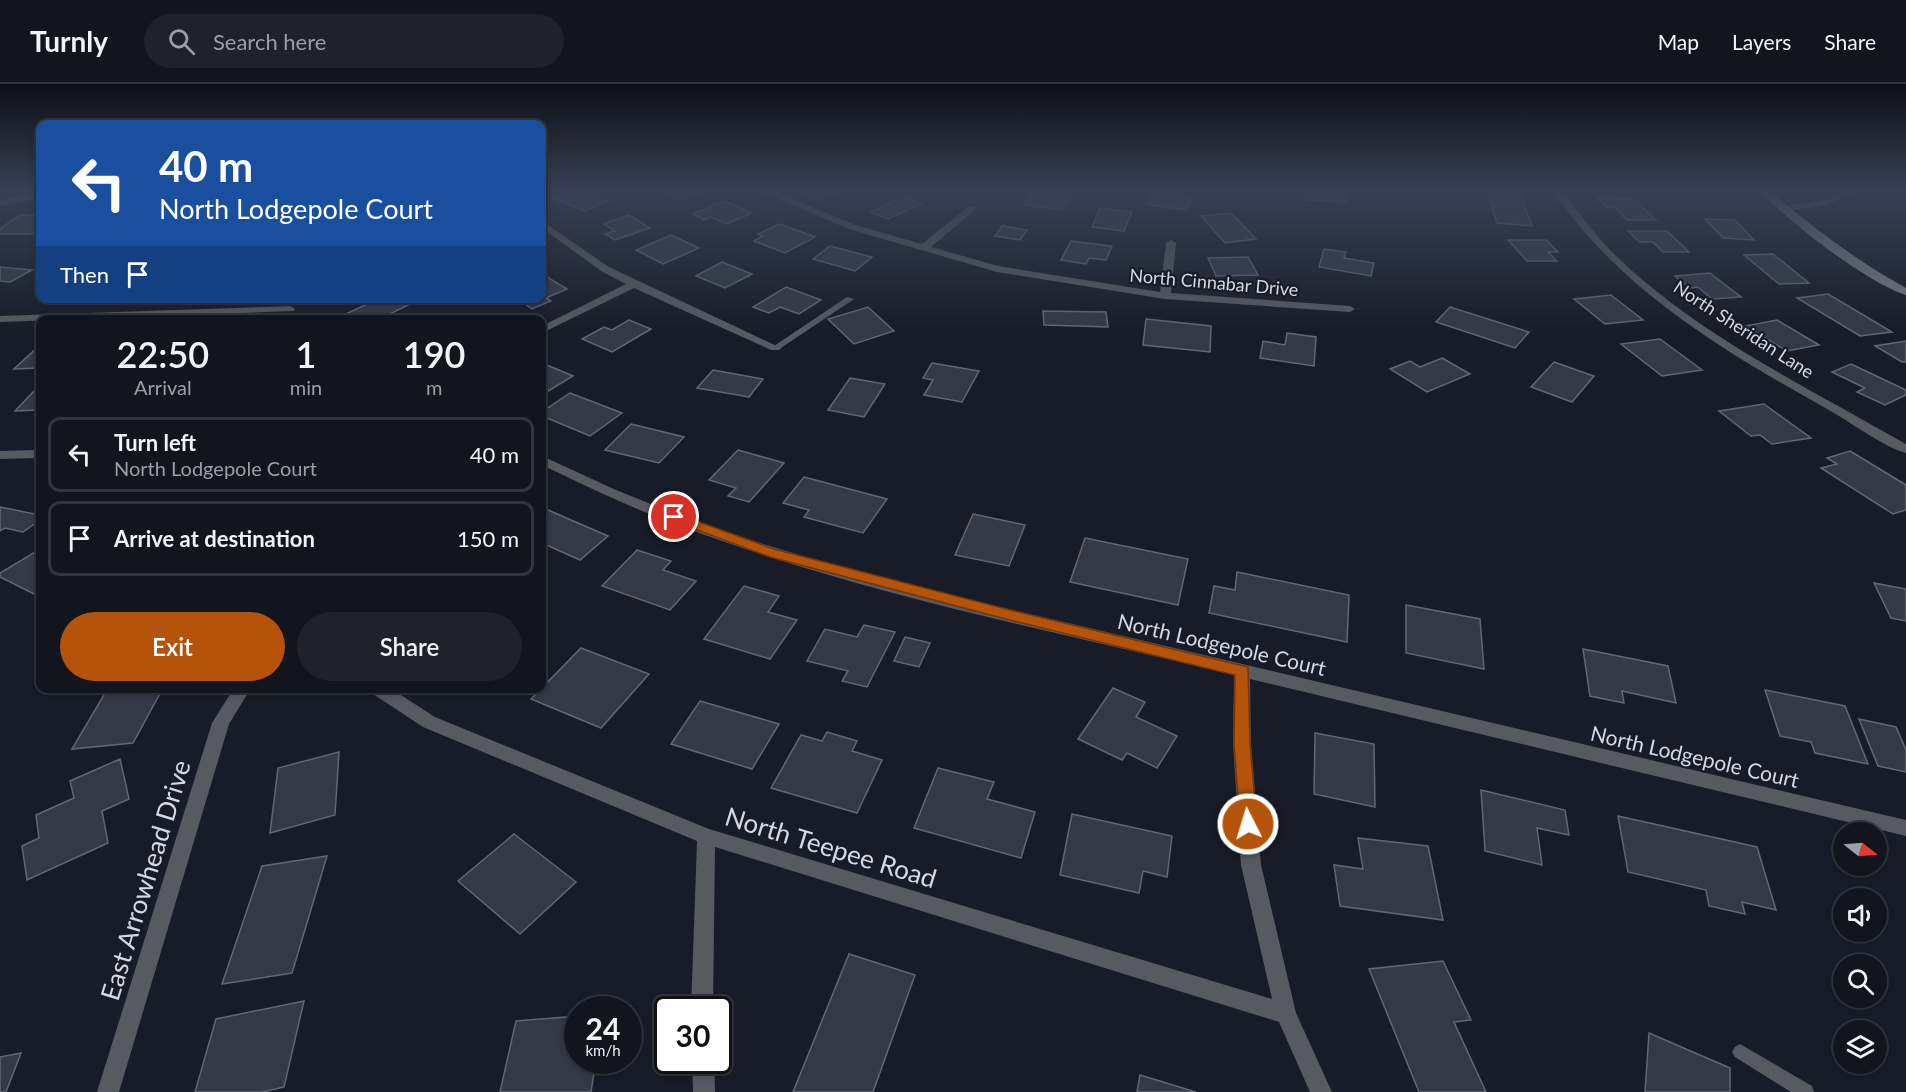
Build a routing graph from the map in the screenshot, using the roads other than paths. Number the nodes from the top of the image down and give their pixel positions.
1 (562, 238) edge
2 (890, 238) edge
3 (936, 238) edge
4 (1596, 238) edge
5 (1820, 238) edge
6 (1171, 243) dead end
7 (924, 248) junction
8 (634, 284) junction
9 (1906, 292) edge
10 (1165, 296) junction
11 (850, 299) dead end
12 (290, 309) dead end
13 (1350, 309) dead end
14 (116, 315) edge
15 (36, 318) edge
16 (0, 319) edge
17 (546, 328) edge
18 (775, 348) joint
19 (1906, 448) edge
20 (36, 454) edge
21 (0, 455) edge
22 (546, 462) edge
23 (1242, 671) junction
24 (240, 693) edge
25 (384, 693) edge
26 (1906, 828) edge
27 (706, 836) junction
28 (702, 996) edge
29 (1286, 1014) junction
30 (1740, 1052) dead end
31 (703, 1074) edge
32 (108, 1092) edge
33 (704, 1092) edge
34 (1321, 1092) edge
35 (1806, 1092) edge

1 - 8 street
2 - 7 street, North Cinnabar Drive
3 - 7 street
4 - 19 street, North Sheridan Lane
5 - 9 main road
6 - 10 street
7 - 10 street, North Cinnabar Drive
8 - 17 street
8 - 18 street
10 - 13 street, North Cinnabar Drive
11 - 18 lane
12 - 14 street
15 - 16 street
20 - 21 street
22 - 23 street, North Lodgepole Court
23 - 26 street, North Lodgepole Court
23 - 29 street
24 - 32 street, East Arrowhead Drive
25 - 27 street, North Teepee Road
27 - 28 street
27 - 29 street, North Teepee Road
29 - 34 street
30 - 35 lane
31 - 33 street

